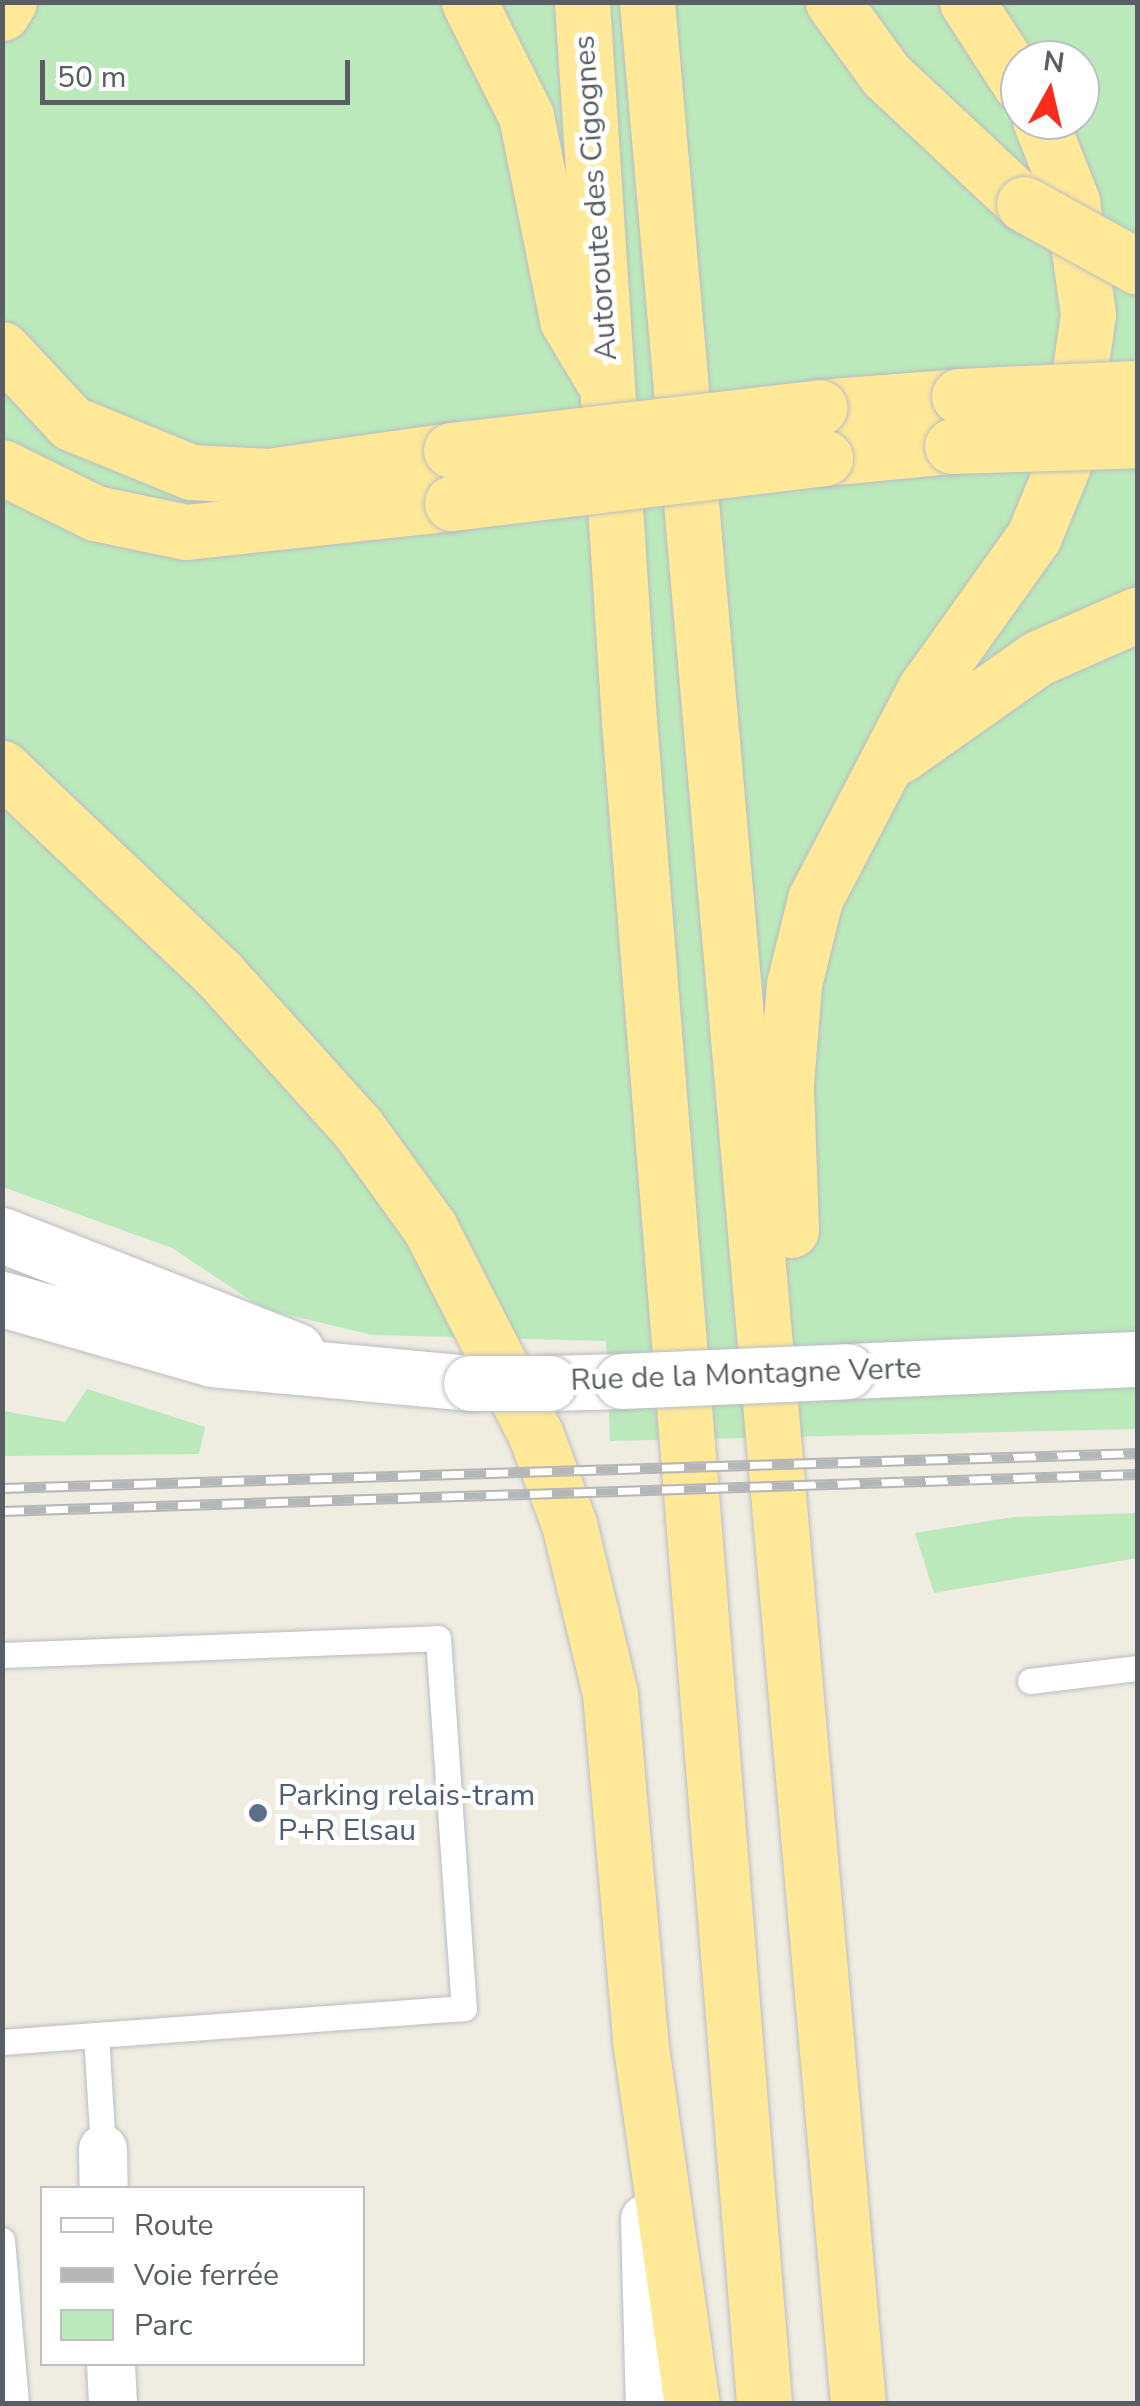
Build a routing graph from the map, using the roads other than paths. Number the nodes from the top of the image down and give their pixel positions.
1 (9, 2) edge
2 (469, 2) edge
3 (582, 2) edge
4 (647, 2) edge
5 (833, 2) edge
6 (967, 2) edge
7 (2, 12) edge
8 (1000, 53) edge
9 (1048, 140) edge
10 (1138, 268) edge
11 (2, 350) edge
12 (1138, 388) edge
13 (610, 394) junction
14 (955, 421) junction
15 (822, 433) junction
16 (1138, 440) edge
17 (2, 467) edge
18 (1138, 614) edge
19 (893, 761) junction
20 (2, 768) edge
21 (2, 785) edge
22 (95, 860) junction
23 (2, 1235) edge
24 (2, 1299) edge
25 (1138, 1359) edge
26 (354, 1373) junction
27 (2, 1656) edge
28 (1138, 1668) edge
29 (1030, 1680) dead end
30 (96, 2035) junction
31 (640, 2040) junction
32 (2, 2042) edge
33 (832, 2062) junction
34 (104, 2169) edge
35 (2, 2240) edge
36 (112, 2366) edge
37 (16, 2404) edge
38 (113, 2404) edge
39 (650, 2404) edge
40 (692, 2404) edge
41 (764, 2404) edge
42 (858, 2404) edge

1 - 7 highway
2 - 13 highway
3 - 13 highway, Autoroute des Cigognes
4 - 33 highway
5 - 10 highway, bridge
6 - 8 highway
9 - 19 highway
11 - 15 highway, bridge
12 - 14 highway, bridge
13 - 41 highway, Autoroute des Cigognes
14 - 15 highway
14 - 16 highway, bridge
15 - 17 highway, bridge
18 - 19 highway
19 - 33 highway
20 - 22 highway
21 - 22 highway
22 - 31 highway
23 - 26 main road, Rue de la Montagne Verte
24 - 26 main road, Rue de la Montagne Verte
25 - 26 main road, Rue de la Montagne Verte, bridge
27 - 30 lane
28 - 29 lane
30 - 32 lane
30 - 34 lane
31 - 39 street
31 - 40 highway
33 - 42 highway
35 - 37 lane
36 - 38 street

